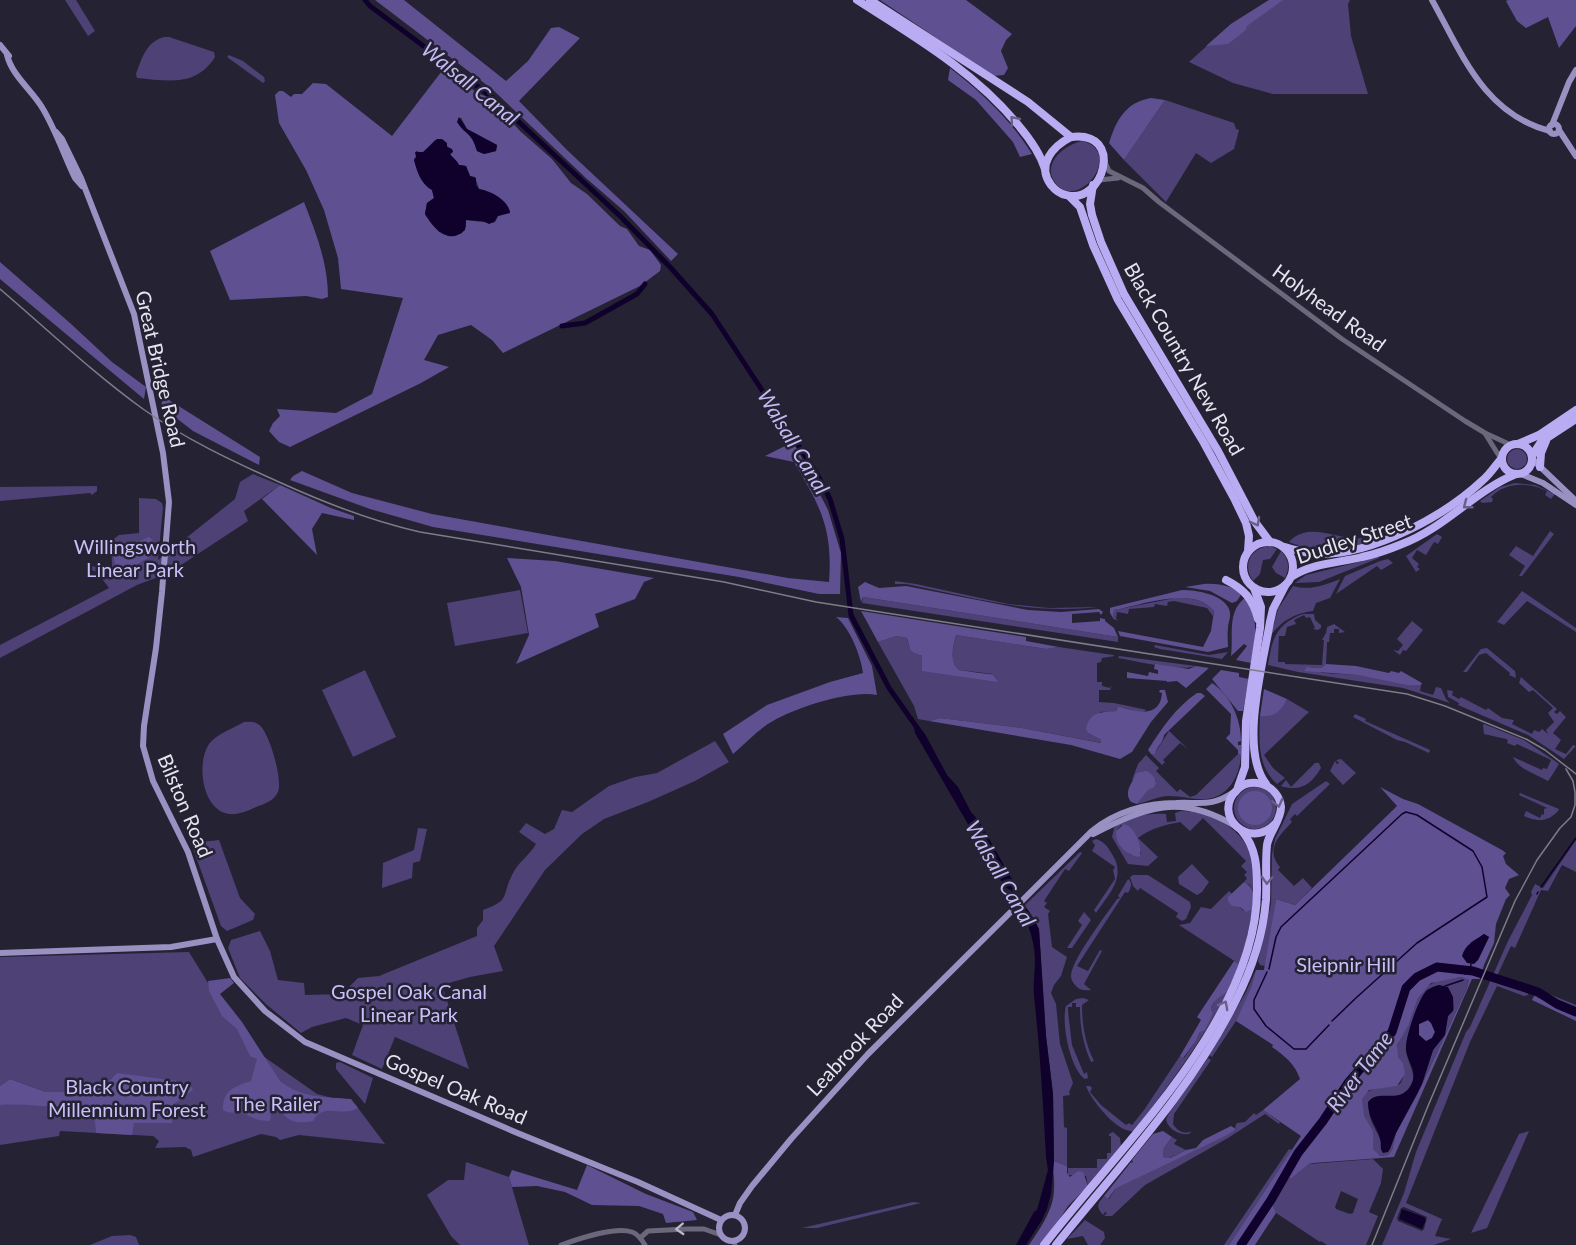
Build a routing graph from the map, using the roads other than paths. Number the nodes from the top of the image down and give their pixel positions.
1 (857, 0) edge
2 (870, 0) edge
3 (1432, 0) edge
4 (0, 45) edge
5 (4, 57) edge
6 (1576, 70) edge
7 (1554, 129) junction
8 (1071, 137) junction
9 (1576, 156) edge
10 (1105, 162) junction
11 (1045, 169) junction
12 (1128, 180) junction
13 (1096, 182) junction
14 (1069, 196) junction
15 (1576, 410) edge
16 (1576, 419) edge
17 (1485, 434) junction
18 (1549, 438) junction
19 (1515, 444) junction
20 (1532, 458) junction
21 (1501, 459) junction
22 (1540, 467) junction
23 (1519, 474) junction
24 (1576, 500) edge
25 (1576, 505) edge
26 (1270, 542) junction
27 (1282, 546) junction
28 (1248, 551) junction
29 (163, 556) joint
30 (1226, 580) dead end
31 (1288, 582) junction
32 (1249, 590) junction
33 (1267, 785) junction
34 (1236, 790) junction
35 (1276, 824) junction
36 (1239, 829) junction
37 (1087, 837) junction
38 (217, 939) junction
39 (0, 953) edge
40 (735, 1215) junction
41 (721, 1220) junction
42 (721, 1235) junction
43 (640, 1238) junction
44 (735, 1243) edge
45 (561, 1245) edge
46 (645, 1245) edge
47 (1044, 1245) edge
48 (1056, 1245) edge

11 -> 1 highway
2 - 8 highway
3 - 7 main road
4 - 5 main road, Great Bridge Road
5 - 29 main road, Great Bridge Road
6 - 7 main road
7 - 9 main road
8 - 10 highway
8 - 11 highway
10 - 12 street, Holyhead Road
10 - 13 highway
11 - 14 highway
12 - 13 street
12 - 17 street, Holyhead Road
13 - 14 highway
13 -> 26 highway, Black Country New Road
14 - 28 highway, Black Country New Road
15 - 19 highway
16 - 18 highway
17 - 19 street, Holyhead Road
17 - 21 street, Holyhead Road
18 - 20 highway
18 - 22 highway
19 - 20 highway
19 - 21 highway
20 - 22 main road
20 - 23 highway
21 - 23 highway
21 - 27 highway, Dudley Street
22 - 24 main road
23 - 25 main road
23 -> 31 highway, Dudley Street
26 - 27 highway
26 - 28 highway
27 - 31 highway
28 - 32 highway
29 - 38 main road, Bilston Road
30 - 32 highway
31 - 32 highway
31 - 33 highway
32 - 34 highway
33 - 34 highway
33 -> 35 highway
34 - 36 highway
34 - 37 main road
35 - 36 highway
35 -> 48 highway
36 - 37 main road
47 -> 36 highway
37 - 40 main road, Leabrook Road
38 - 39 main road
38 - 41 main road, Gospel Oak Road
40 - 41 main road
40 - 44 main road
41 - 42 main road
42 -> 43 street
42 - 44 main road
43 - 45 street
43 - 46 street

